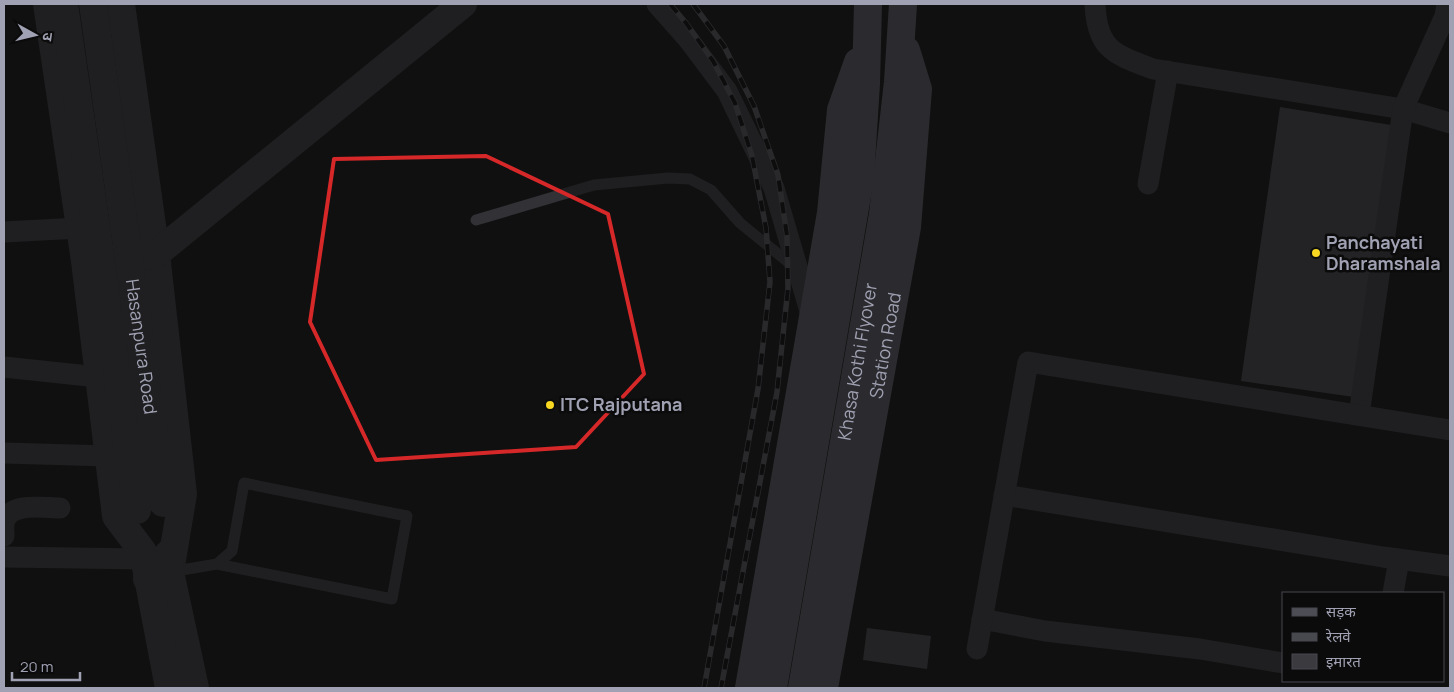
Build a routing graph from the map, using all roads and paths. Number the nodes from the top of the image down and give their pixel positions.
1 (47, 4) edge
2 (64, 4) edge
3 (93, 4) edge
4 (122, 4) edge
5 (463, 4) edge
6 (658, 4) edge
7 (868, 4) edge
8 (903, 4) edge
9 (1095, 4) edge
10 (1447, 4) edge
11 (868, 32) junction
12 (901, 32) junction
13 (1168, 71) junction
14 (1403, 109) junction
15 (1450, 122) edge
16 (1148, 184) dead end
17 (476, 220) dead end
18 (4, 232) edge
19 (154, 241) junction
20 (82, 242) junction
21 (798, 269) junction
22 (813, 320) junction
23 (4, 367) edge
24 (98, 377) junction
25 (1359, 415) junction
26 (1450, 430) edge
27 (4, 453) edge
28 (108, 456) junction
29 (1004, 495) junction
30 (60, 508) dead end
31 (4, 536) edge
32 (4, 557) edge
33 (1400, 560) junction
34 (217, 564) junction
35 (151, 565) junction
36 (1450, 566) edge
37 (1393, 592) edge
38 (982, 619) junction
39 (977, 649) dead end
40 (1282, 663) edge
41 (168, 684) edge
42 (195, 688) edge
43 (748, 688) edge
44 (773, 688) edge
45 (802, 688) edge
46 (824, 688) edge

1 - 20 street
2 - 35 street, bridge
3 - 35 street, Hasanpura Road, bridge
4 - 19 street
5 - 19 street
6 - 21 street
7 - 11 main road
8 - 12 main road, Station Road
9 - 13 street
10 - 14 street
11 - 22 main road
11 - 44 main road, Khasa Kothi Flyover
12 - 45 main road, Khasa Kothi Flyover
12 - 46 main road, Station Road
13 - 14 street
13 - 16 street
14 - 15 street
14 - 25 street
17 - 21 lane
18 - 20 street
19 - 20 street
19 - 35 street
20 - 24 street
21 - 22 street
22 - 43 main road
23 - 24 street
24 - 28 street
25 - 26 street
25 - 29 street
27 - 28 street
28 - 35 street
29 - 33 street
29 - 38 street
30 - 31 street
32 - 35 street
33 - 36 street
33 - 37 street
34 - 34 lane
34 - 35 lane
35 - 41 street
35 - 42 street, Hasanpura Road
38 - 39 street
38 - 40 street

